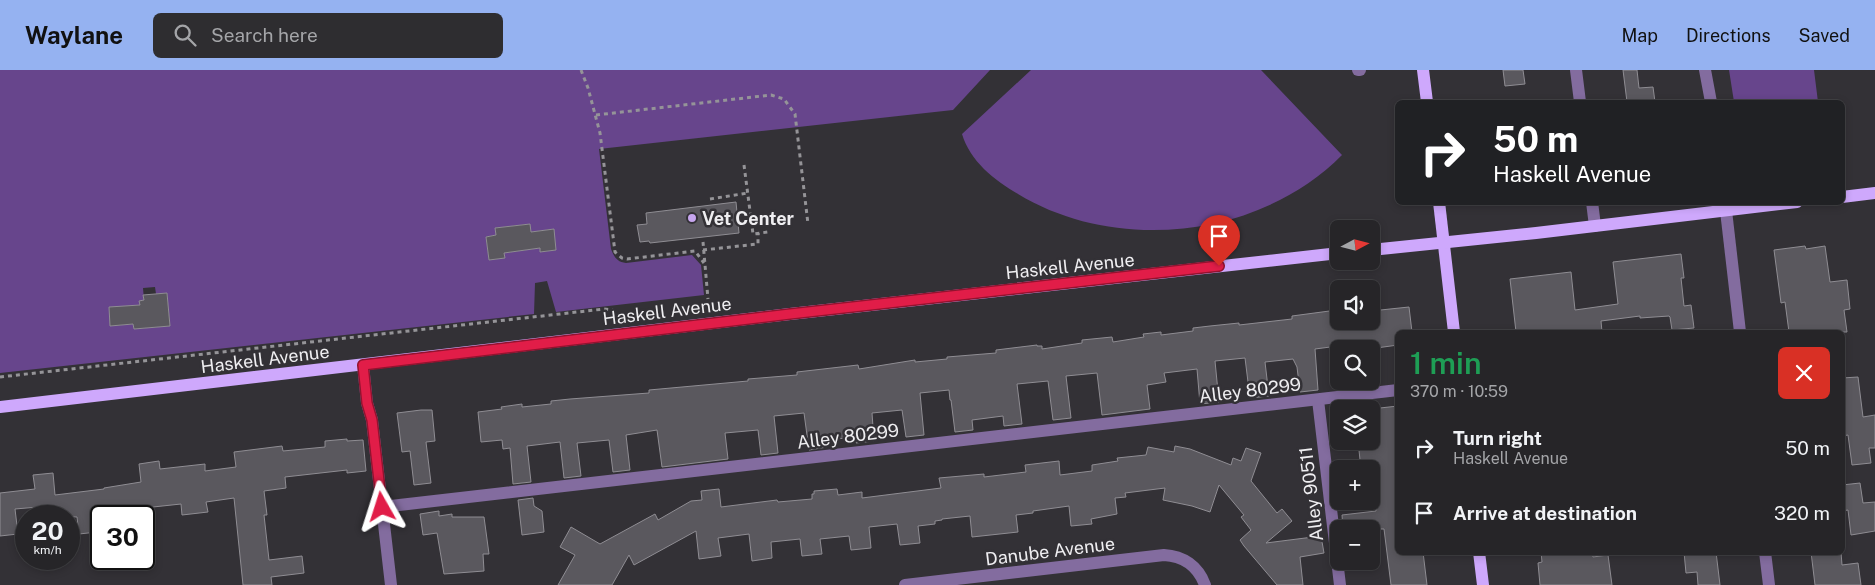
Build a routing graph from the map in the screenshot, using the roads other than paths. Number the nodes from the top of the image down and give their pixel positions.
1 (1423, 70) edge
2 (1576, 70) edge
3 (1705, 70) edge
4 (1427, 100) edge
5 (1580, 100) edge
6 (1711, 100) edge
7 (1875, 193) edge
8 (1845, 197) edge
9 (1438, 205) edge
10 (1592, 205) edge
11 (1754, 205) edge
12 (1726, 207) edge
13 (1595, 226) junction
14 (1443, 242) junction
15 (1380, 249) edge
16 (1330, 254) edge
17 (1454, 330) edge
18 (1740, 330) edge
19 (363, 365) junction
20 (1395, 390) edge
21 (1318, 400) junction
22 (0, 407) edge
23 (382, 507) junction
24 (1479, 555) edge
25 (1766, 555) edge
26 (391, 585) edge
27 (905, 585) edge
28 (1205, 585) edge
29 (1340, 585) edge
30 (1483, 585) edge
31 (1769, 585) edge

1 - 4 main road
2 - 5 street
3 - 6 street
7 - 8 main road
9 - 14 main road
10 - 13 street
11 - 12 main road
12 - 13 main road
12 - 18 street
13 - 14 main road
14 - 15 main road
14 - 17 main road
16 - 19 main road, Haskell Avenue
19 - 22 main road, Haskell Avenue
19 - 23 street
20 - 21 street, Alley 80299
21 - 23 street, Alley 80299
21 - 29 street, Alley 90511
23 - 26 street
24 - 30 main road
25 - 31 street
27 - 28 street, Danube Avenue

